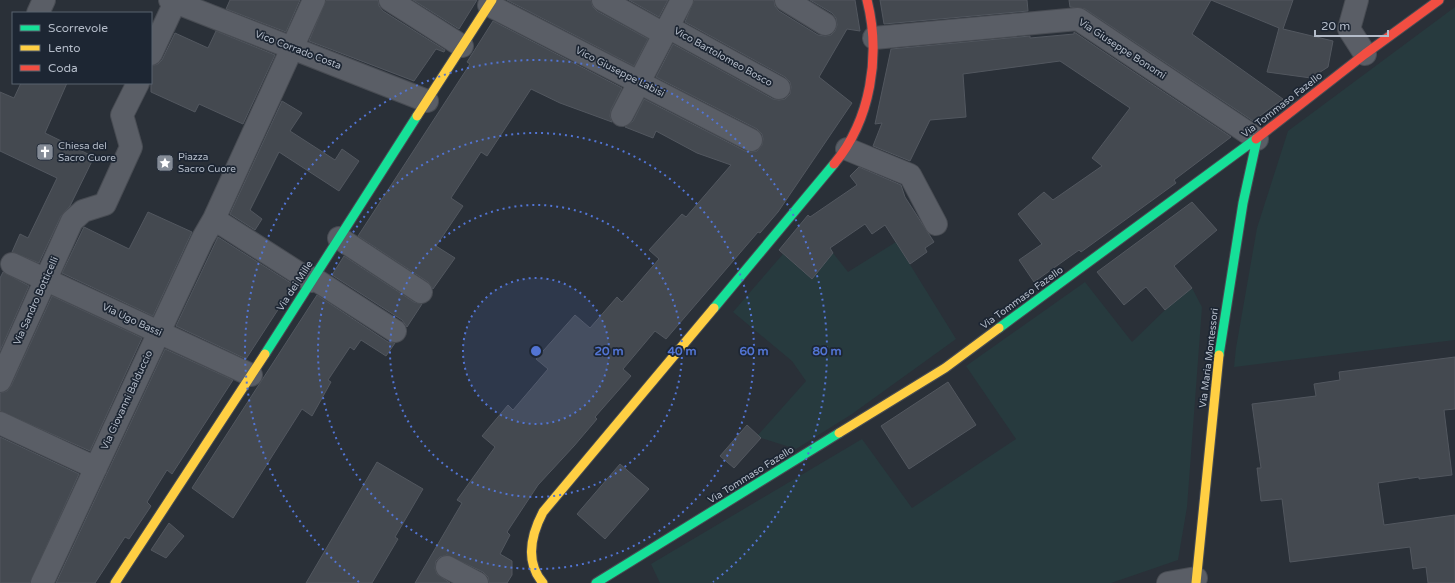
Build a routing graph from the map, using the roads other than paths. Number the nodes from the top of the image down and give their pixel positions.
1 (44, 0) edge
2 (314, 0) edge
3 (390, 0) edge
4 (603, 0) edge
5 (682, 0) edge
6 (786, 0) edge
7 (867, 0) edge
8 (1357, 0) edge
9 (174, 1) edge
10 (490, 2) edge
11 (1431, 2) edge
12 (38, 12) edge
13 (825, 24) dead end
14 (666, 30) junction
15 (874, 38) junction
16 (462, 46) junction
17 (292, 48) junction
18 (152, 52) edge
19 (1365, 54) junction
20 (639, 82) junction
21 (137, 84) edge
22 (779, 88) dead end
23 (427, 101) junction
24 (622, 115) dead end
25 (1258, 139) junction
26 (751, 140) dead end
27 (847, 149) junction
28 (214, 219) junction
29 (936, 224) dead end
30 (339, 238) junction
31 (12, 264) dead end
32 (47, 279) junction
33 (312, 279) junction
34 (421, 292) dead end
35 (395, 331) dead end
36 (159, 333) junction
37 (251, 375) junction
38 (0, 382) edge
39 (0, 423) edge
40 (96, 468) junction
41 (447, 567) dead end
42 (1196, 581) edge
43 (42, 583) edge
44 (115, 583) edge
45 (477, 583) edge
46 (543, 583) edge
47 (596, 583) edge
48 (1168, 583) edge

1 - 12 street
2 - 17 street, Via Giovanni Balduccio
3 - 16 street
4 - 14 street, Vico Bartolomeo Bosco
5 - 14 street
6 - 13 street
7 - 15 main road
8 - 19 street
9 - 17 street, Vico Corrado Costa
9 - 18 street
10 - 16 main road, Via dei Mille
10 - 20 street, Vico Giuseppe Labisi
11 - 19 main road, Via Tommaso Fazello
14 - 20 street
14 - 22 street, Vico Bartolomeo Bosco
15 - 25 street, Via Giuseppe Bonomi
15 - 27 main road
16 - 23 main road, Via dei Mille
17 - 23 street, Vico Corrado Costa
17 - 28 street, Via Giovanni Balduccio
19 - 25 main road, Via Tommaso Fazello
20 - 24 street
20 - 26 street, Vico Giuseppe Labisi
21 - 32 street, Via Sandro Botticelli
23 - 30 main road, Via dei Mille
25 - 42 main road, Via Maria Montessori
25 - 47 main road, Via Tommaso Fazello
27 - 29 street
27 - 46 main road
28 - 33 street
28 - 36 street, Via Giovanni Balduccio
30 - 33 main road, Via dei Mille
30 - 34 street
31 - 32 street, Via Ugo Bassi
32 - 36 street, Via Ugo Bassi
32 - 38 street, Via Sandro Botticelli
33 - 35 street
33 - 37 main road, Via dei Mille
36 - 37 street, Via Ugo Bassi
36 - 40 street, Via Giovanni Balduccio
37 - 44 main road, Via dei Mille
39 - 40 street
40 - 43 street, Via Giovanni Balduccio
41 - 45 street
42 - 48 street

